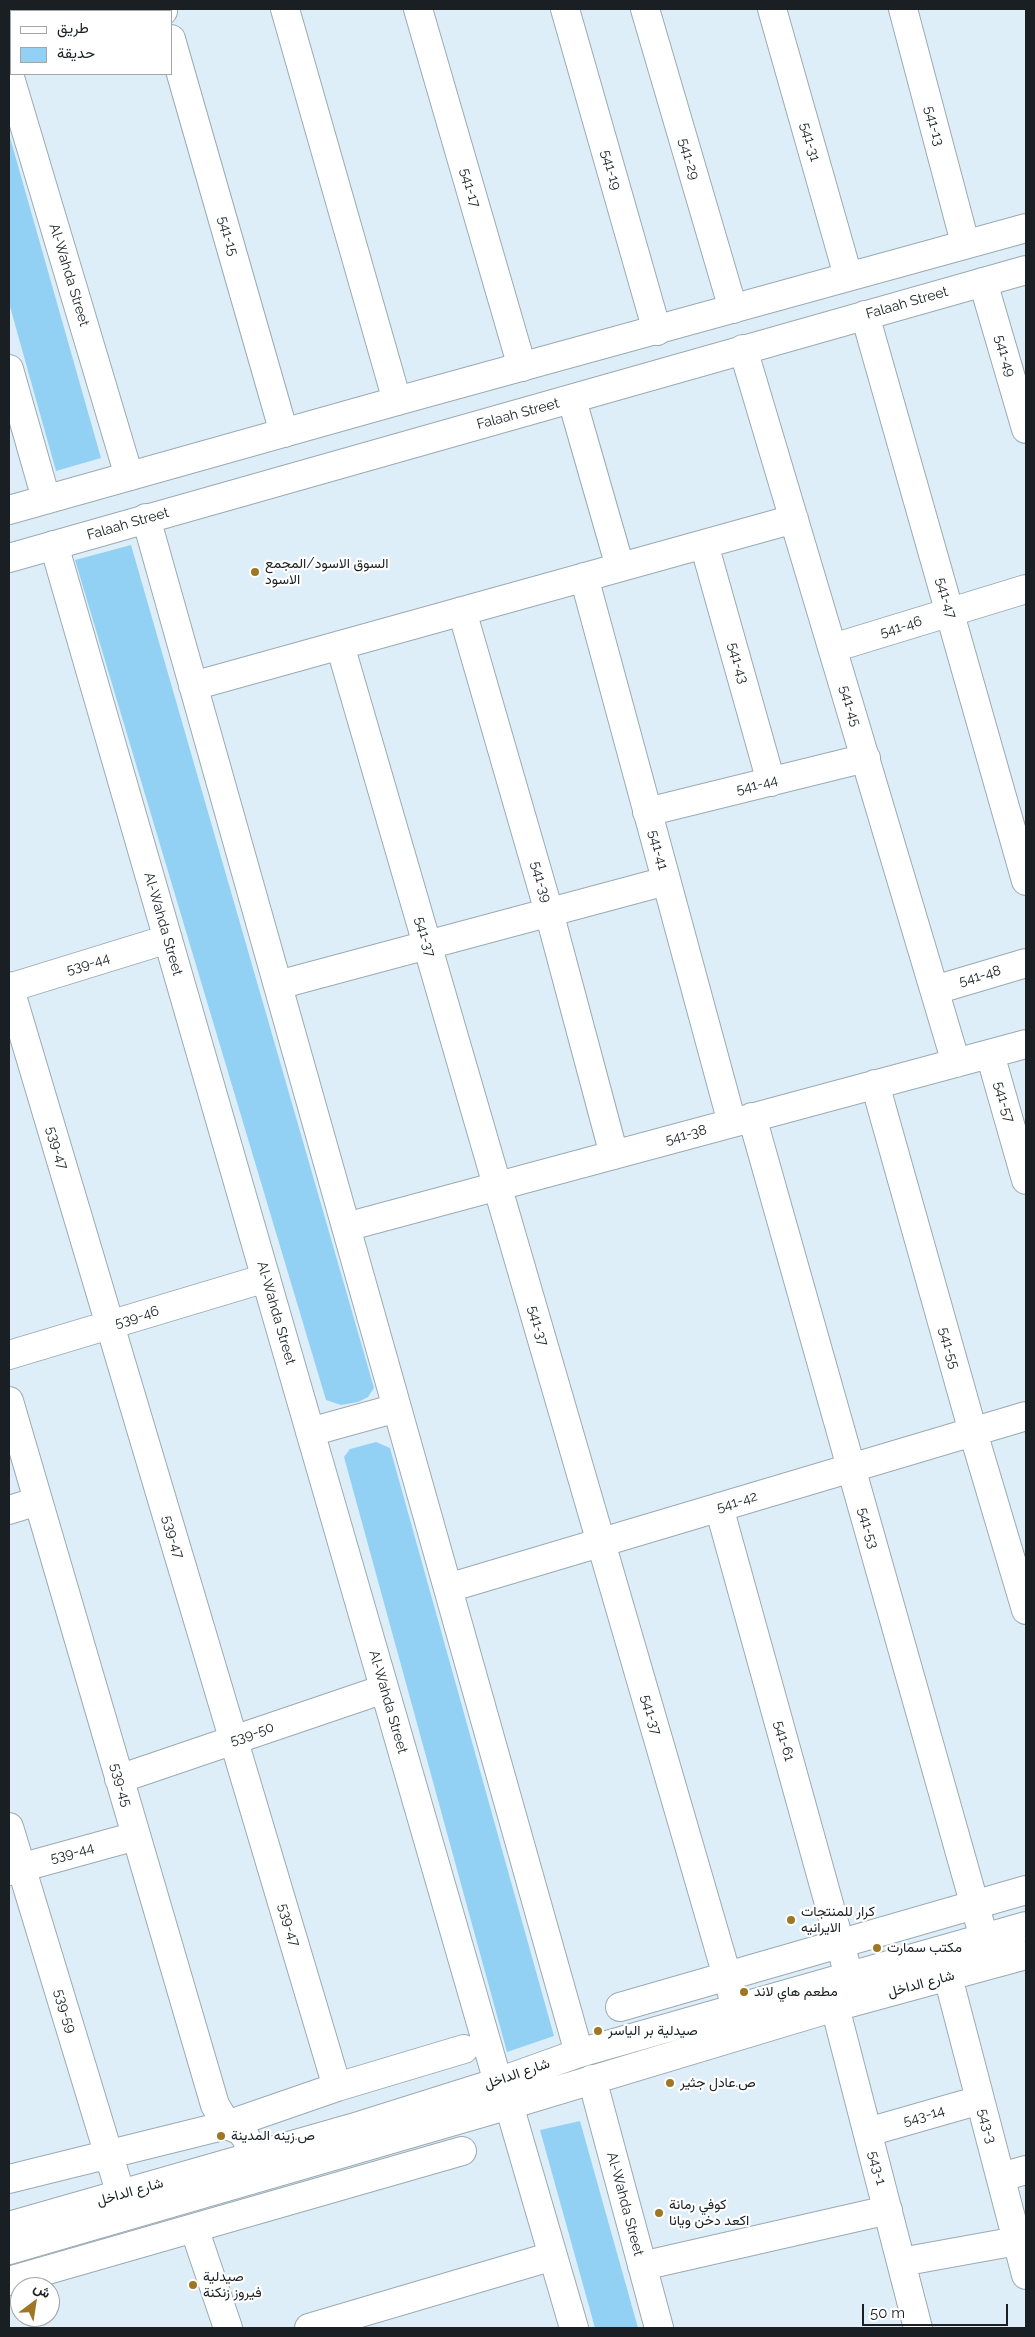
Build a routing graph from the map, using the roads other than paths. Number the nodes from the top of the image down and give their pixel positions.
1 (285, 9) edge
2 (418, 9) edge
3 (565, 9) edge
4 (645, 9) edge
5 (772, 9) edge
6 (903, 9) edge
7 (172, 42) edge
8 (9, 74) edge
9 (1026, 228) edge
10 (965, 243) junction
11 (1026, 270) edge
12 (848, 276) junction
13 (983, 282) junction
14 (733, 309) junction
15 (865, 315) junction
16 (657, 331) junction
17 (743, 349) junction
18 (522, 367) junction
19 (9, 368) edge
20 (572, 400) junction
21 (397, 401) junction
22 (1026, 429) edge
23 (284, 433) junction
24 (129, 476) junction
25 (46, 499) junction
26 (9, 510) edge
27 (146, 518) junction
28 (794, 520) junction
29 (704, 544) junction
30 (54, 545) junction
31 (9, 558) edge
32 (620, 567) junction
33 (584, 577) junction
34 (1026, 589) edge
35 (462, 611) junction
36 (950, 612) junction
37 (340, 645) junction
38 (833, 648) junction
39 (193, 686) junction
40 (866, 758) junction
41 (771, 782) junction
42 (647, 812) junction
43 (666, 881) junction
44 (1026, 881) edge
45 (549, 912) junction
46 (168, 939) junction
47 (427, 945) junction
48 (1026, 963) edge
49 (278, 986) junction
50 (9, 987) edge
51 (935, 990) junction
52 (1026, 1044) edge
53 (990, 1054) junction
54 (956, 1063) junction
55 (875, 1084) junction
56 (742, 1120) junction
57 (614, 1155) junction
58 (1026, 1180) edge
59 (497, 1186) junction
60 (346, 1227) junction
61 (266, 1278) junction
62 (110, 1325) junction
63 (9, 1355) edge
64 (9, 1401) edge
65 (397, 1408) junction
66 (1026, 1416) edge
67 (310, 1432) junction
68 (972, 1432) junction
69 (851, 1468) junction
70 (38, 1501) junction
71 (719, 1507) junction
72 (9, 1510) edge
73 (601, 1543) junction
74 (448, 1588) junction
75 (1026, 1610) edge
76 (384, 1689) junction
77 (234, 1740) junction
78 (119, 1778) junction
79 (9, 1827) edge
80 (136, 1836) junction
81 (15, 1869) edge
82 (1026, 1890) edge
83 (974, 1905) junction
84 (1026, 1926) edge
85 (984, 1938) junction
86 (840, 1943) junction
87 (1026, 1955) edge
88 (726, 1975) junction
89 (849, 1976) junction
90 (948, 1977) junction
91 (620, 2007) dead end
92 (736, 2007) junction
93 (835, 2007) junction
94 (464, 2049) dead end
95 (579, 2053) junction
96 (592, 2079) junction
97 (337, 2088) junction
98 (504, 2093) junction
99 (980, 2100) junction
100 (226, 2124) junction
101 (868, 2132) junction
102 (462, 2150) dead end
103 (109, 2155) junction
104 (254, 2168) junction
105 (1014, 2174) edge
106 (9, 2179) edge
107 (121, 2194) junction
108 (264, 2207) junction
109 (888, 2210) junction
110 (9, 2226) edge
111 (194, 2228) junction
112 (1017, 2241) junction
113 (9, 2250) edge
114 (553, 2256) junction
115 (901, 2262) junction
116 (642, 2266) junction
117 (1026, 2275) edge
118 (9, 2281) edge
119 (228, 2328) edge
120 (310, 2328) edge
121 (574, 2328) edge
122 (659, 2328) edge
123 (918, 2328) edge

1 - 21 street
2 - 18 street, 541-17
3 - 16 street, 541-19
4 - 14 street, 541-29
5 - 12 street, 541-31
6 - 10 street, 541-13
7 - 23 street, 541-15
8 - 24 street, Al-Wahda Street
9 - 10 street
10 - 12 street
11 - 13 street, Falaah Street
12 - 14 street
13 - 15 street, Falaah Street
13 - 22 street, 541-49
14 - 16 street
15 - 17 street, Falaah Street
15 - 36 street, 541-47
16 - 18 street
17 - 20 street, Falaah Street
17 - 28 street, 541-45
18 - 21 street
19 - 25 street
20 - 27 street, Falaah Street
20 - 32 street
21 - 23 street
23 - 24 street
24 - 25 street
25 - 26 street
27 - 30 street, Falaah Street
27 - 39 street
28 - 29 street
28 - 38 street, 541-45
29 - 32 street
29 - 41 street, 541-43
30 - 31 street, Falaah Street
30 - 46 street, Al-Wahda Street
32 - 33 street
33 - 35 street
33 - 42 street, 541-41
34 - 36 street, 541-46
35 - 37 street
35 - 45 street, 541-39
36 - 38 street, 541-46
36 - 44 street, 541-47
37 - 39 street
37 - 47 street, 541-37
38 - 40 street, 541-45
39 - 49 street
40 - 41 street, 541-44
40 - 51 street, 541-45
41 - 42 street, 541-44
42 - 43 street, 541-41
43 - 45 street
43 - 56 street, 541-41
45 - 47 street
45 - 57 street, 541-39
46 - 50 street, 539-44
46 - 61 street, Al-Wahda Street
47 - 49 street
47 - 59 street, 541-37
48 - 51 street, 541-48
49 - 60 street
50 - 62 street, 539-47
51 - 54 street, 541-45
52 - 53 street, 541-38
53 - 54 street, 541-38
53 - 58 street, 541-57
54 - 55 street, 541-38
55 - 56 street, 541-38
55 - 68 street, 541-55
56 - 57 street, 541-38
56 - 69 street, 541-53
57 - 59 street, 541-38
59 - 60 street, 541-38
59 - 73 street, 541-37
60 - 65 street
61 - 62 street, 539-46
61 - 67 street, Al-Wahda Street
62 - 63 street, 539-46
62 - 77 street, 539-47
64 - 70 street, 539-45
65 - 67 street
65 - 74 street
66 - 68 street, 541-42
67 - 76 street, Al-Wahda Street
68 - 69 street, 541-42
68 - 75 street, 541-55
69 - 71 street, 541-42
69 - 83 street, 541-53
70 - 72 street
70 - 78 street, 539-45
71 - 73 street, 541-42
71 - 86 street, 541-61
73 - 74 street, 541-42
73 - 88 street, 541-37
74 - 95 street
76 - 77 street, 539-50
76 - 98 street, Al-Wahda Street
77 - 78 street, 539-50
77 - 97 street, 539-47
78 - 80 street, 539-45
79 - 81 street, 539-59
80 - 81 street, 539-44
80 - 100 street, 539-45
81 - 103 street, 539-59
82 - 83 street
83 - 85 street, 541-53
83 - 86 street
84 - 85 street, شارع الداخل
85 - 89 street, شارع الداخل
86 - 88 street
86 - 89 street, 541-61
87 - 90 street, شارع الداخل
88 - 91 street
88 - 92 street, 541-37
89 - 92 street, شارع الداخل
90 - 93 street, شارع الداخل
90 - 99 street, 543-3
92 - 95 street, شارع الداخل
93 - 96 street, شارع الداخل
93 - 101 street, 543-1
94 - 97 street
95 - 98 street, شارع الداخل
96 - 98 street, شارع الداخل
96 - 116 street, Al-Wahda Street
97 - 100 street
98 - 104 street, شارع الداخل
98 - 114 street, Al-Wahda Street
99 - 101 street, 543-14
99 - 105 street, 543-3
100 - 103 street
100 - 104 street, 539-45
101 - 109 street, 543-1
102 - 108 street
103 - 106 street
103 - 107 street, 539-59
104 - 107 street, شارع الداخل
104 - 108 street, 539-45
104 - 113 street, شارع الداخل
105 - 112 street, 543-3
107 - 110 street, شارع الداخل
108 - 111 street
109 - 115 street, 543-1
109 - 116 street
111 - 118 street
111 - 119 street
112 - 115 street
112 - 117 street, 543-3
114 - 120 street
114 - 121 street, Al-Wahda Street
115 - 123 street, 543-1
116 - 122 street, Al-Wahda Street

